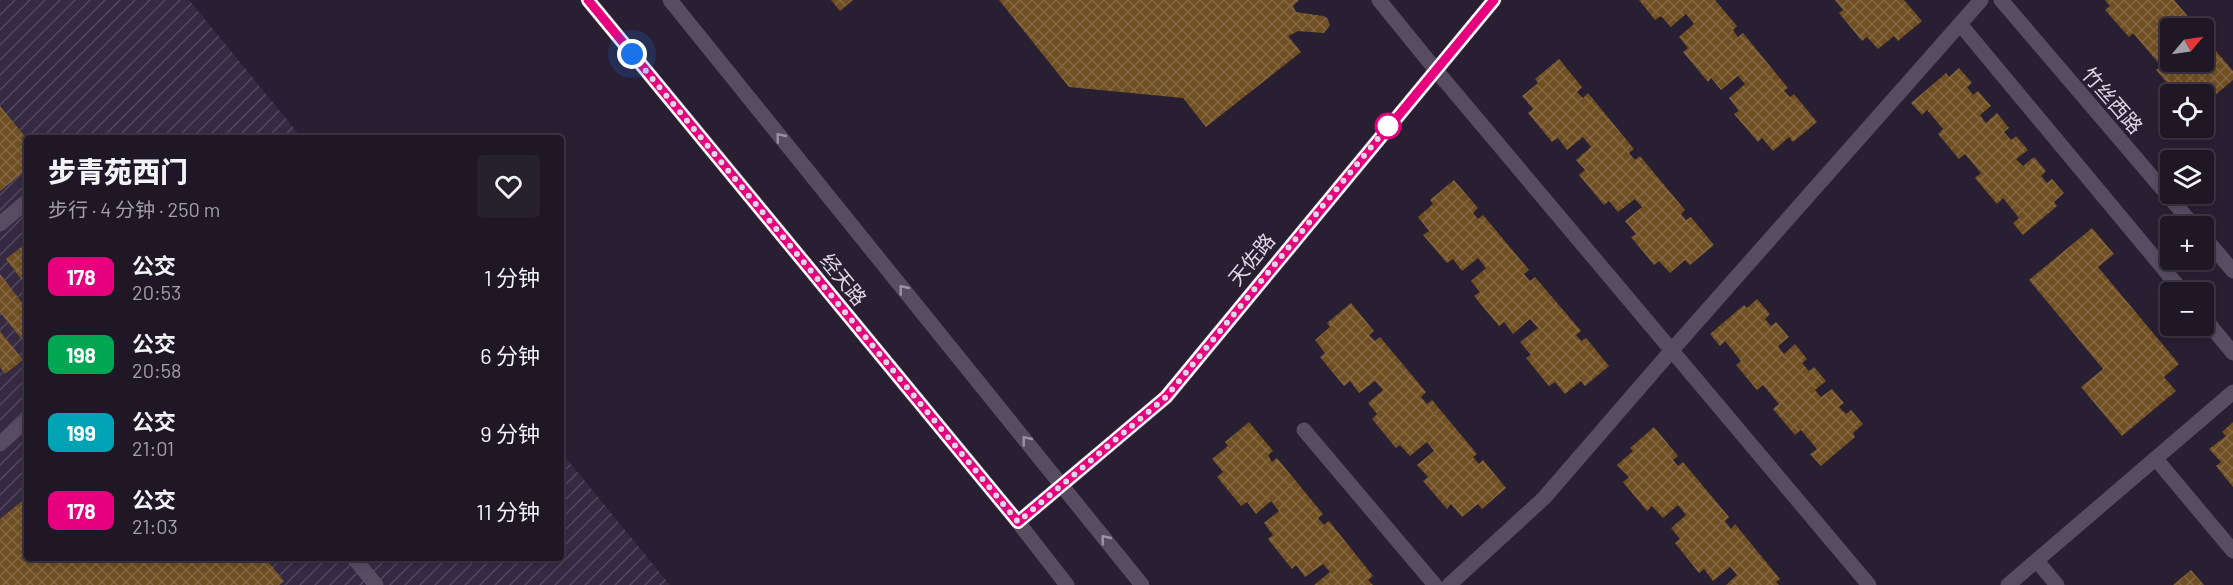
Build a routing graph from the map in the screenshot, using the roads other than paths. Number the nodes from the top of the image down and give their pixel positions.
1 (588, 0) edge
2 (670, 0) edge
3 (1379, 0) edge
4 (1494, 0) edge
5 (1981, 0) edge
6 (2001, 0) edge
7 (1960, 24) junction
8 (1435, 69) junction
9 (24, 204) edge
10 (2185, 216) edge
11 (0, 224) edge
12 (2214, 249) edge
13 (2233, 272) edge
14 (2175, 282) edge
15 (2214, 330) edge
16 (1672, 350) junction
17 (2233, 353) edge
18 (2233, 392) edge
19 (24, 423) edge
20 (1304, 430) dead end
21 (0, 444) edge
22 (2156, 459) junction
23 (1062, 486) junction
24 (1018, 522) junction
25 (2233, 551) edge
26 (356, 561) edge
27 (2037, 561) junction
28 (376, 585) edge
29 (1067, 585) edge
30 (1142, 585) edge
31 (1436, 585) edge
32 (1449, 585) edge
33 (1869, 585) edge
34 (2008, 585) edge
35 (2057, 585) edge

1 - 24 main road, 经天路
23 -> 2 main road, 经天路
3 - 8 main road
4 - 8 main road, 天佐路
5 - 7 main road
6 - 10 main road, 竹丝西路
7 - 14 main road
7 - 16 main road
8 - 16 main road
8 - 23 main road, 天佐路
9 - 11 main road
12 - 13 main road
15 - 17 main road
16 - 32 main road
16 - 33 main road
18 - 22 main road
19 - 21 main road
20 - 31 main road
22 - 25 main road
22 - 27 main road
23 - 24 main road, 天佐路
30 -> 23 main road, 经天路
24 - 29 main road, 经天路
26 - 28 main road
27 - 34 main road
27 - 35 main road

